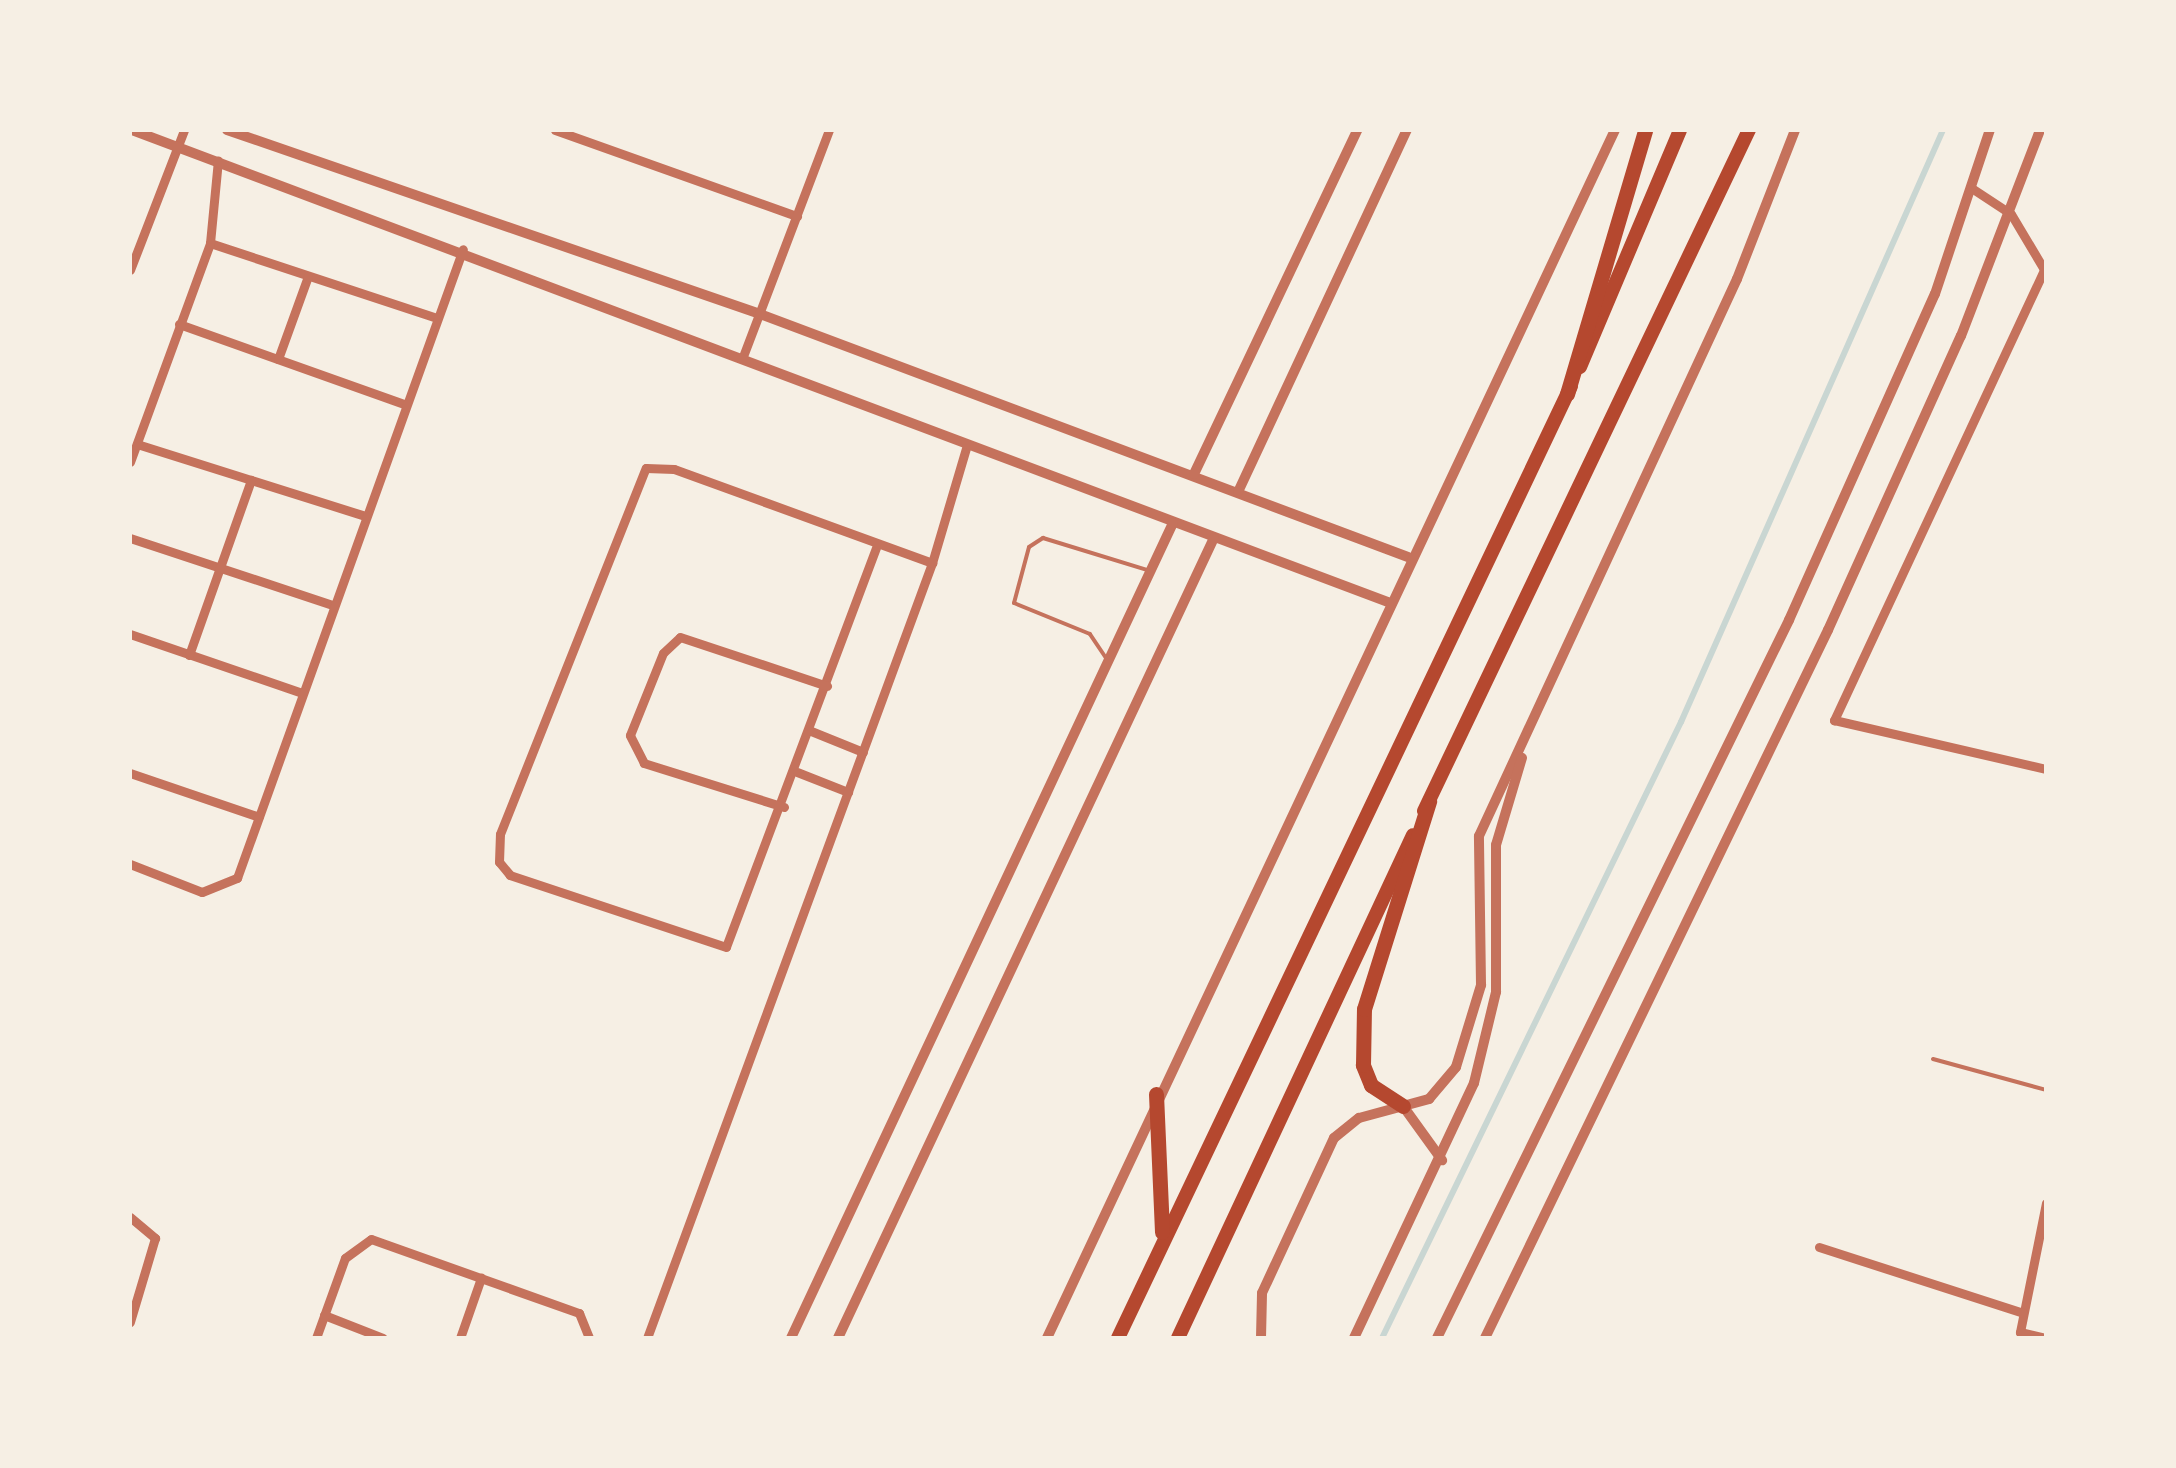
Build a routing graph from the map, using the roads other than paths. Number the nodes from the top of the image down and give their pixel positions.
1 (132, 130) edge
2 (184, 130) edge
3 (227, 130) edge
4 (555, 130) edge
5 (829, 130) edge
6 (1357, 130) edge
7 (1407, 130) edge
8 (1615, 130) edge
9 (1646, 130) edge
10 (1680, 130) edge
11 (1748, 130) edge
12 (1795, 130) edge
13 (1990, 130) edge
14 (2040, 130) edge
15 (179, 146) junction
16 (218, 160) junction
17 (1973, 190) junction
18 (2011, 214) junction
19 (797, 216) junction
20 (210, 243) junction
21 (463, 249) junction
22 (130, 270) edge
23 (2045, 271) edge
24 (308, 276) junction
25 (760, 314) junction
26 (437, 318) junction
27 (179, 324) junction
28 (278, 359) junction
29 (742, 359) junction
30 (1567, 394) junction
31 (406, 405) junction
32 (136, 444) junction
33 (967, 445) junction
34 (130, 462) edge
35 (1194, 474) junction
36 (251, 480) junction
37 (1238, 492) junction
38 (365, 516) junction
39 (1172, 523) junction
40 (130, 538) edge
41 (1214, 538) junction
42 (877, 545) junction
43 (1408, 557) junction
44 (932, 562) junction
45 (220, 568) junction
46 (1150, 571) junction
47 (1388, 602) junction
48 (333, 605) junction
49 (130, 634) edge
50 (188, 654) junction
51 (1108, 662) junction
52 (827, 686) junction
53 (302, 693) junction
54 (811, 731) junction
55 (1528, 738) junction
56 (862, 752) junction
57 (2046, 769) edge
58 (796, 772) junction
59 (130, 773) edge
60 (848, 792) junction
61 (1429, 801) junction
62 (784, 807) junction
63 (259, 817) junction
64 (130, 864) edge
65 (1932, 1059) dead end
66 (2046, 1090) edge
67 (1156, 1094) junction
68 (1403, 1106) junction
69 (1442, 1160) junction
70 (2046, 1203) edge
71 (130, 1216) edge
72 (1162, 1232) junction
73 (1819, 1247) dead end
74 (481, 1278) junction
75 (2023, 1313) junction
76 (324, 1315) junction
77 (131, 1317) edge
78 (2020, 1335) edge
79 (316, 1338) edge
80 (383, 1338) edge
81 (460, 1338) edge
82 (589, 1338) edge
83 (647, 1338) edge
84 (791, 1338) edge
85 (838, 1338) edge
86 (1047, 1338) edge
87 (1118, 1338) edge
88 (1178, 1338) edge
89 (1261, 1338) edge
90 (1354, 1338) edge
91 (1436, 1338) edge
92 (1485, 1338) edge
93 (2046, 1338) edge

1 - 15 street
2 - 15 street
3 - 25 street
4 - 19 street
5 - 19 street
6 - 35 street
7 - 37 street
8 - 43 street
9 - 30 highway
10 - 30 highway
11 - 61 highway
12 - 55 street
13 - 17 street
14 - 18 street
15 - 16 street
15 - 22 street
16 - 20 street
16 - 21 street
17 - 18 street
17 - 91 street
18 - 23 street
18 - 92 street
19 - 25 street
20 - 24 street
20 - 27 street
21 - 26 street
21 - 29 street
23 - 57 street
24 - 26 street
24 - 28 street
25 - 29 street
25 - 35 street
26 - 31 street
27 - 28 street
27 - 32 street
28 - 31 street
29 - 33 street
30 - 72 highway
31 - 38 street
32 - 34 street
32 - 36 street
33 - 39 street
33 - 44 street
35 - 37 street
36 - 38 street
36 - 45 street
37 - 43 street
38 - 48 street
39 - 41 street
39 - 46 street
40 - 45 street
41 - 47 street
41 - 85 street
42 - 44 street
42 - 52 street
42 - 62 street
43 - 47 street
44 - 56 street
45 - 48 street
45 - 50 street
46 - 51 street
46 - 51 lane
47 - 67 street
48 - 53 street
49 - 50 street
50 - 53 street
51 - 84 street
52 - 54 street
52 - 62 street
53 - 63 street
54 - 56 street
54 - 58 street
55 - 68 street
55 - 69 street
56 - 60 street
58 - 60 street
58 - 62 street
59 - 63 street
60 - 83 street
61 - 68 highway
61 - 88 highway
63 - 64 street
65 - 66 lane
67 - 72 highway
67 - 86 street
68 - 69 street
68 - 89 street
69 - 90 street
70 - 75 street
71 - 77 street
72 - 87 highway
73 - 75 street
74 - 76 street
74 - 81 street
74 - 82 street
75 - 78 street
76 - 79 street
76 - 80 street
78 - 93 street

